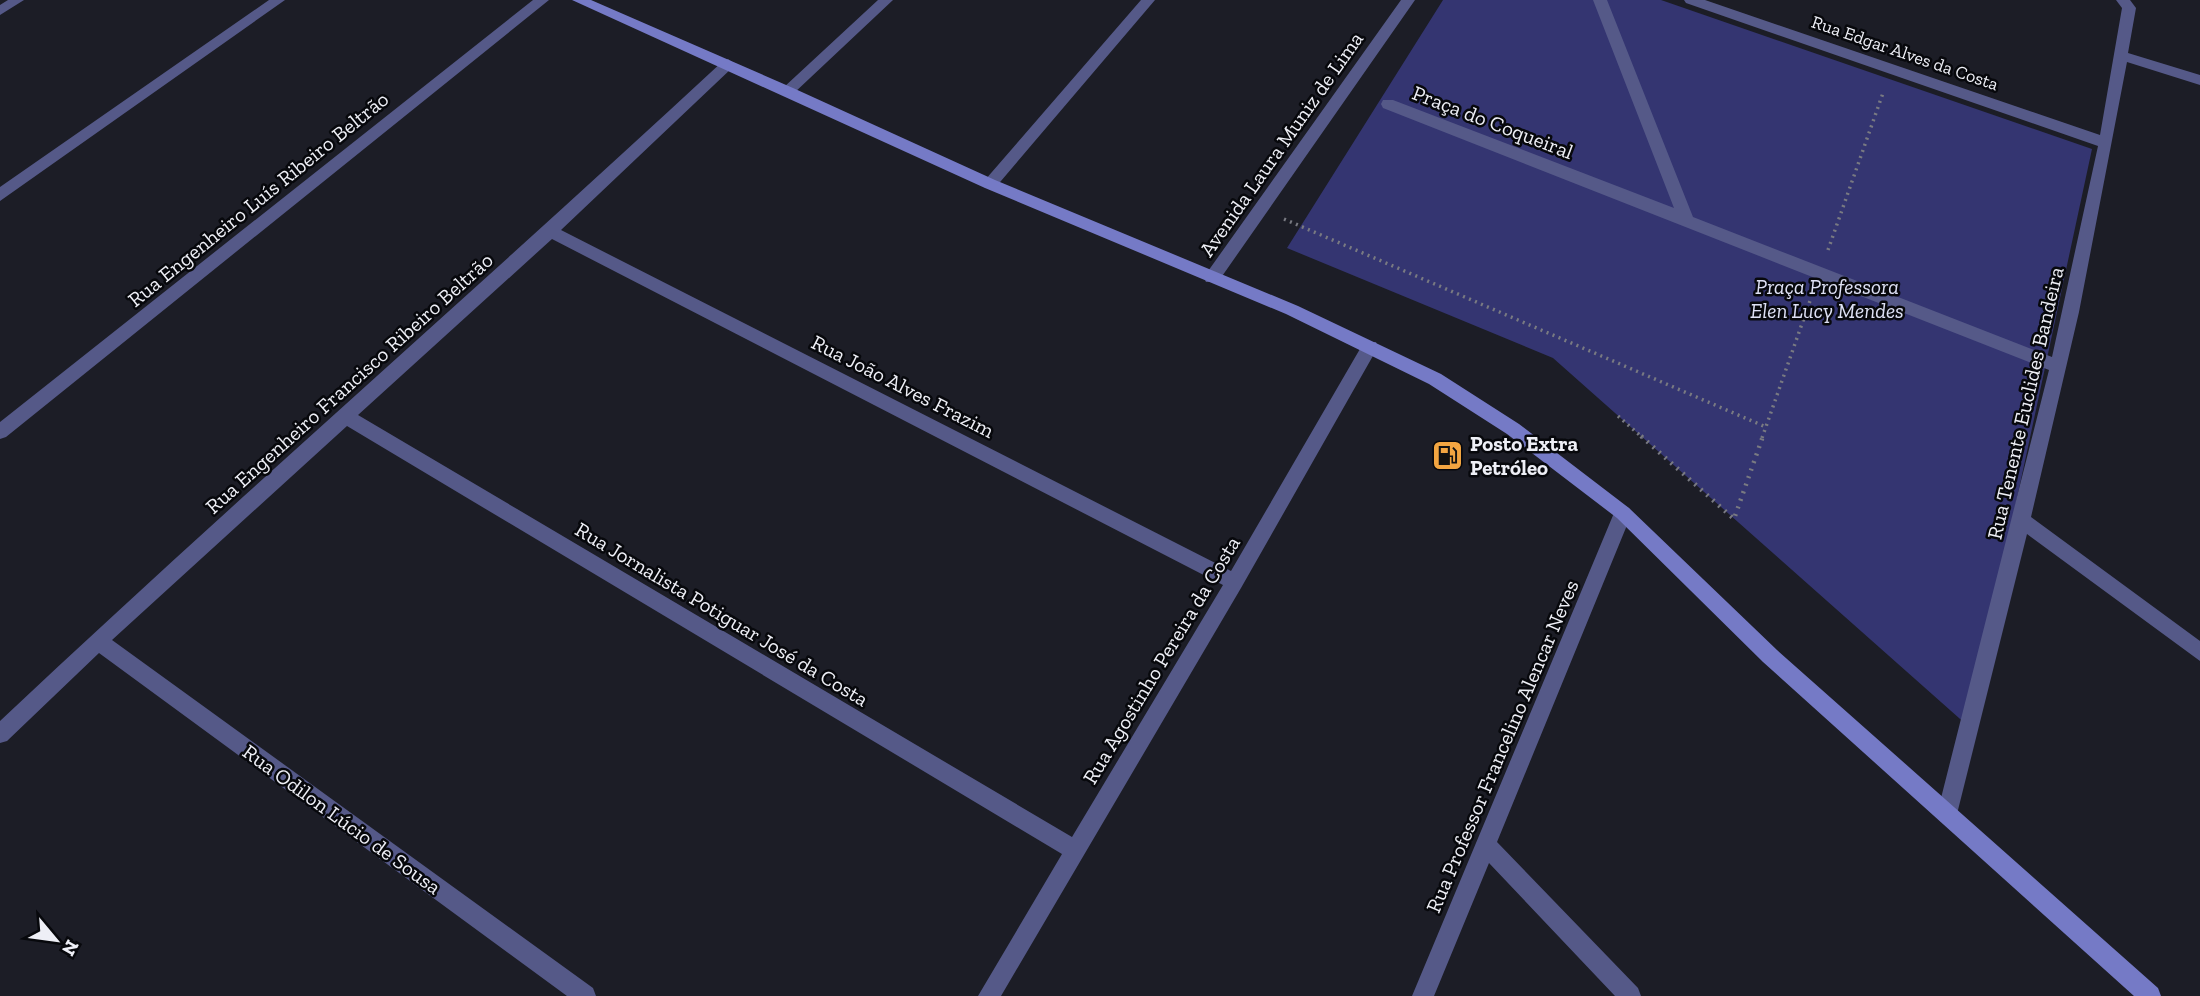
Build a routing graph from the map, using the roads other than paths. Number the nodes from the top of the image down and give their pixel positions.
1 (17, 0) edge
2 (278, 0) edge
3 (542, 0) edge
4 (579, 0) edge
5 (886, 0) edge
6 (1148, 0) edge
7 (1408, 0) edge
8 (1600, 0) edge
9 (1691, 0) edge
10 (2123, 0) edge
11 (0, 11) edge
12 (2122, 57) junction
13 (728, 64) junction
14 (2200, 80) edge
15 (788, 91) junction
16 (2106, 143) junction
17 (990, 184) junction
18 (0, 195) edge
19 (550, 231) junction
20 (1212, 278) junction
21 (1370, 347) junction
22 (2057, 366) junction
23 (347, 417) junction
24 (0, 432) edge
25 (1623, 513) junction
26 (2023, 522) junction
27 (1235, 582) junction
28 (98, 641) junction
29 (2200, 652) edge
30 (0, 734) edge
31 (1947, 814) junction
32 (1485, 844) junction
33 (1074, 850) junction
34 (585, 996) edge
35 (989, 996) edge
36 (1423, 996) edge
37 (1630, 996) edge
38 (2150, 996) edge

1 - 11 street
2 - 18 street
3 - 24 street, Rua Engenheiro Luís Ribeiro Beltrão
4 - 13 main road
5 - 15 street
6 - 17 street
7 - 20 street, Avenida Laura Muniz de Lima
8 - 22 street, Praça do Coqueiral
9 - 16 street, Rua Edgar Alves da Costa
10 - 12 street, Rua Tenente Euclides Bandeira
12 - 14 street
12 - 16 street, Rua Tenente Euclides Bandeira
13 - 15 main road
13 - 19 street, Rua Engenheiro Francisco Ribeiro Beltrão
15 - 17 main road
16 - 22 street, Rua Tenente Euclides Bandeira
17 - 20 main road
19 - 23 street, Rua Engenheiro Francisco Ribeiro Beltrão
19 - 27 street, Rua João Alves Frazim
20 - 21 main road
21 - 25 main road
21 - 27 street, Rua Agostinho Pereira da Costa
22 - 26 street, Rua Tenente Euclides Bandeira
23 - 28 street, Rua Engenheiro Francisco Ribeiro Beltrão
23 - 33 street, Rua Jornalista Potiguar José da Costa
25 - 31 main road
25 - 32 street, Rua Professor Francelino Alencar Neves
26 - 29 street
26 - 31 street, Rua Tenente Euclides Bandeira
27 - 33 street, Rua Agostinho Pereira da Costa
28 - 30 street, Rua Engenheiro Francisco Ribeiro Beltrão
28 - 34 street, Rua Odilon Lúcio de Sousa
31 - 38 main road
32 - 36 street, Rua Professor Francelino Alencar Neves
32 - 37 street
33 - 35 street, Rua Agostinho Pereira da Costa

